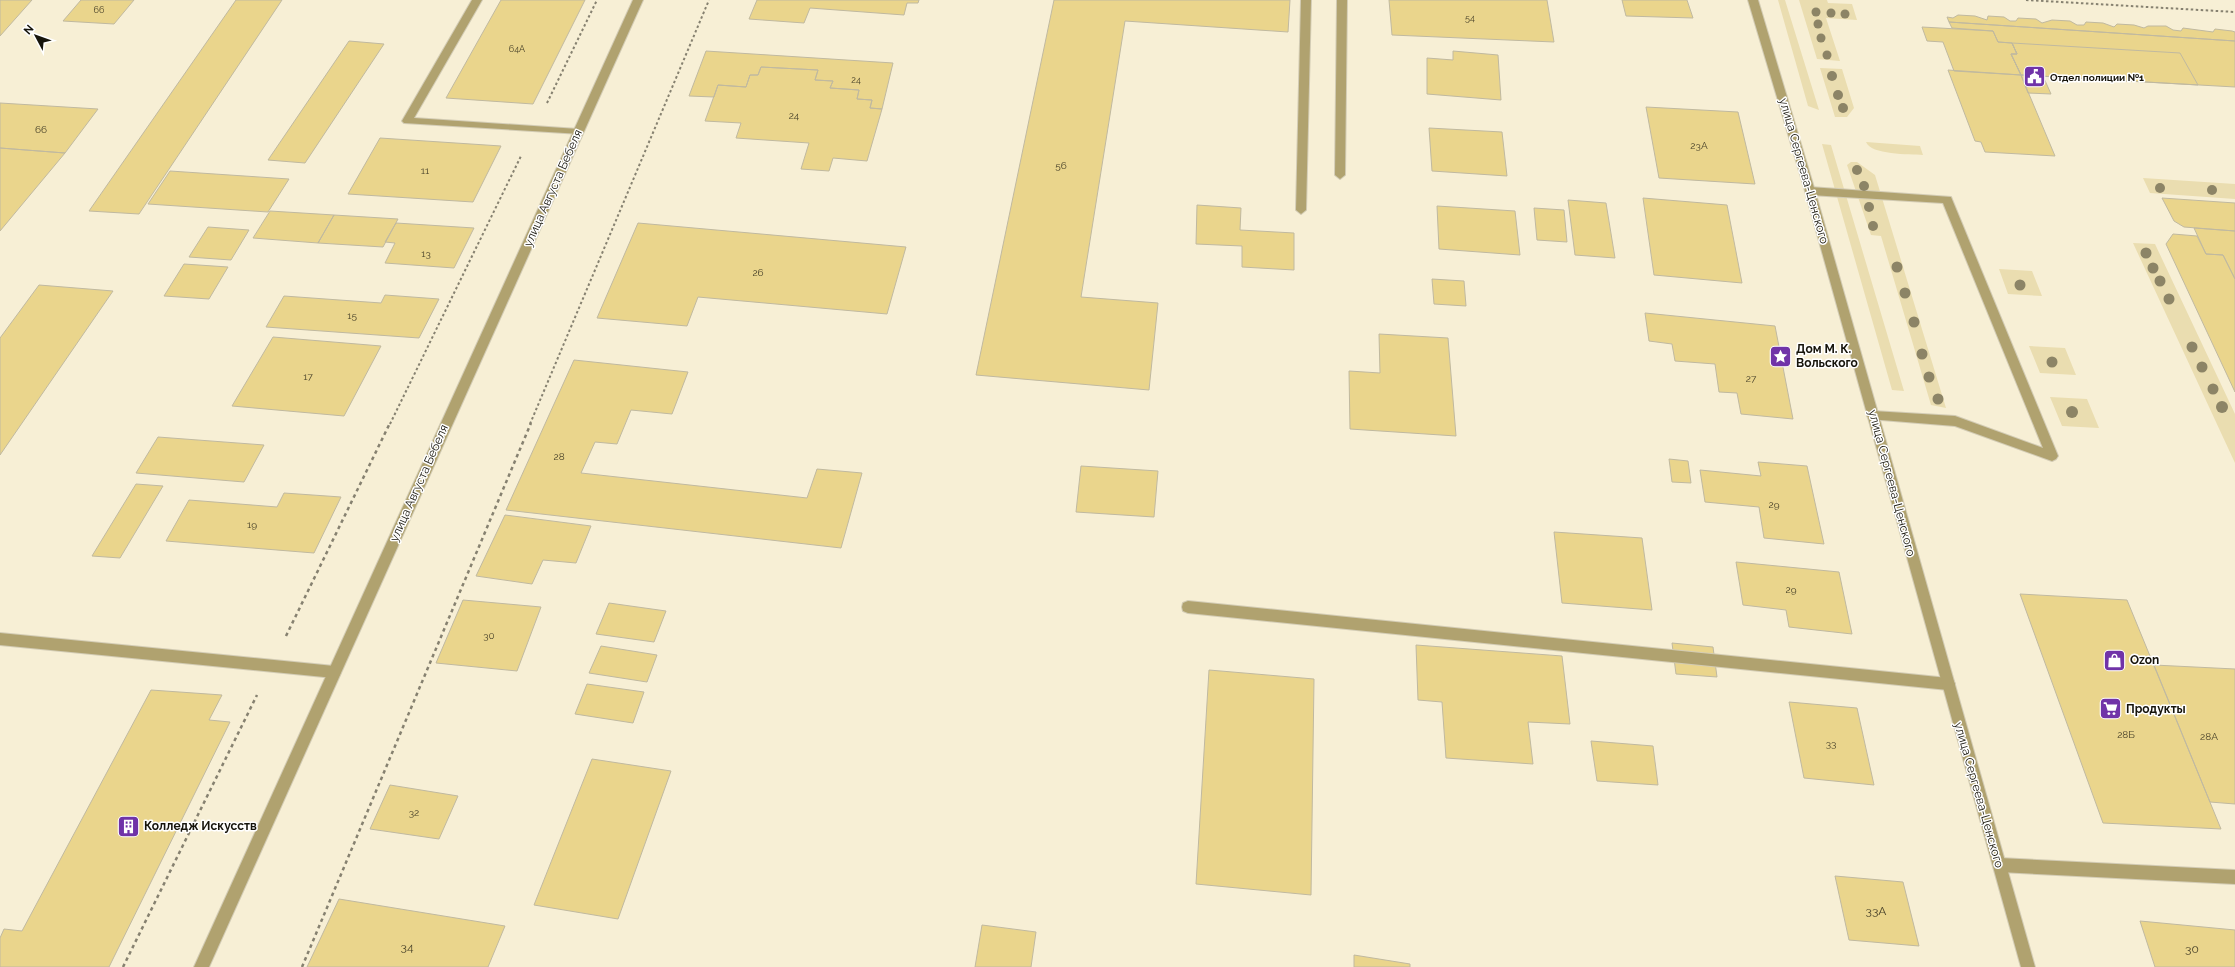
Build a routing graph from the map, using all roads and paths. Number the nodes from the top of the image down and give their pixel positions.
1 (477, 0) edge
2 (597, 0) edge
3 (638, 0) edge
4 (709, 0) edge
5 (1306, 0) edge
6 (1342, 0) edge
7 (1753, 0) edge
8 (2026, 0) edge
9 (2235, 12) edge
10 (534, 129) junction
11 (578, 132) junction
12 (1340, 175) dead end
13 (1810, 191) junction
14 (1301, 210) dead end
15 (1873, 416) junction
16 (1188, 607) dead end
17 (0, 639) edge
18 (271, 666) junction
19 (334, 672) junction
20 (1948, 684) junction
21 (2000, 865) junction
22 (2235, 878) edge
23 (123, 967) edge
24 (201, 967) edge
25 (302, 967) edge
26 (2028, 967) edge

1 - 10 street
2 - 10 path
3 - 11 street, улица Августа Бебеля
4 - 25 path
5 - 14 street
6 - 12 street
7 - 13 street, улица Сергеева-Ценского
8 - 9 path
10 - 11 street
10 - 18 path
11 - 19 street, улица Августа Бебеля
13 - 15 street, улица Сергеева-Ценского
13 - 15 street
15 - 20 street, улица Сергеева-Ценского
16 - 20 street
17 - 18 street
18 - 19 street
18 - 23 path
19 - 24 street, улица Августа Бебеля
20 - 21 street, улица Сергеева-Ценского
21 - 22 street
21 - 26 street, улица Сергеева-Ценского

